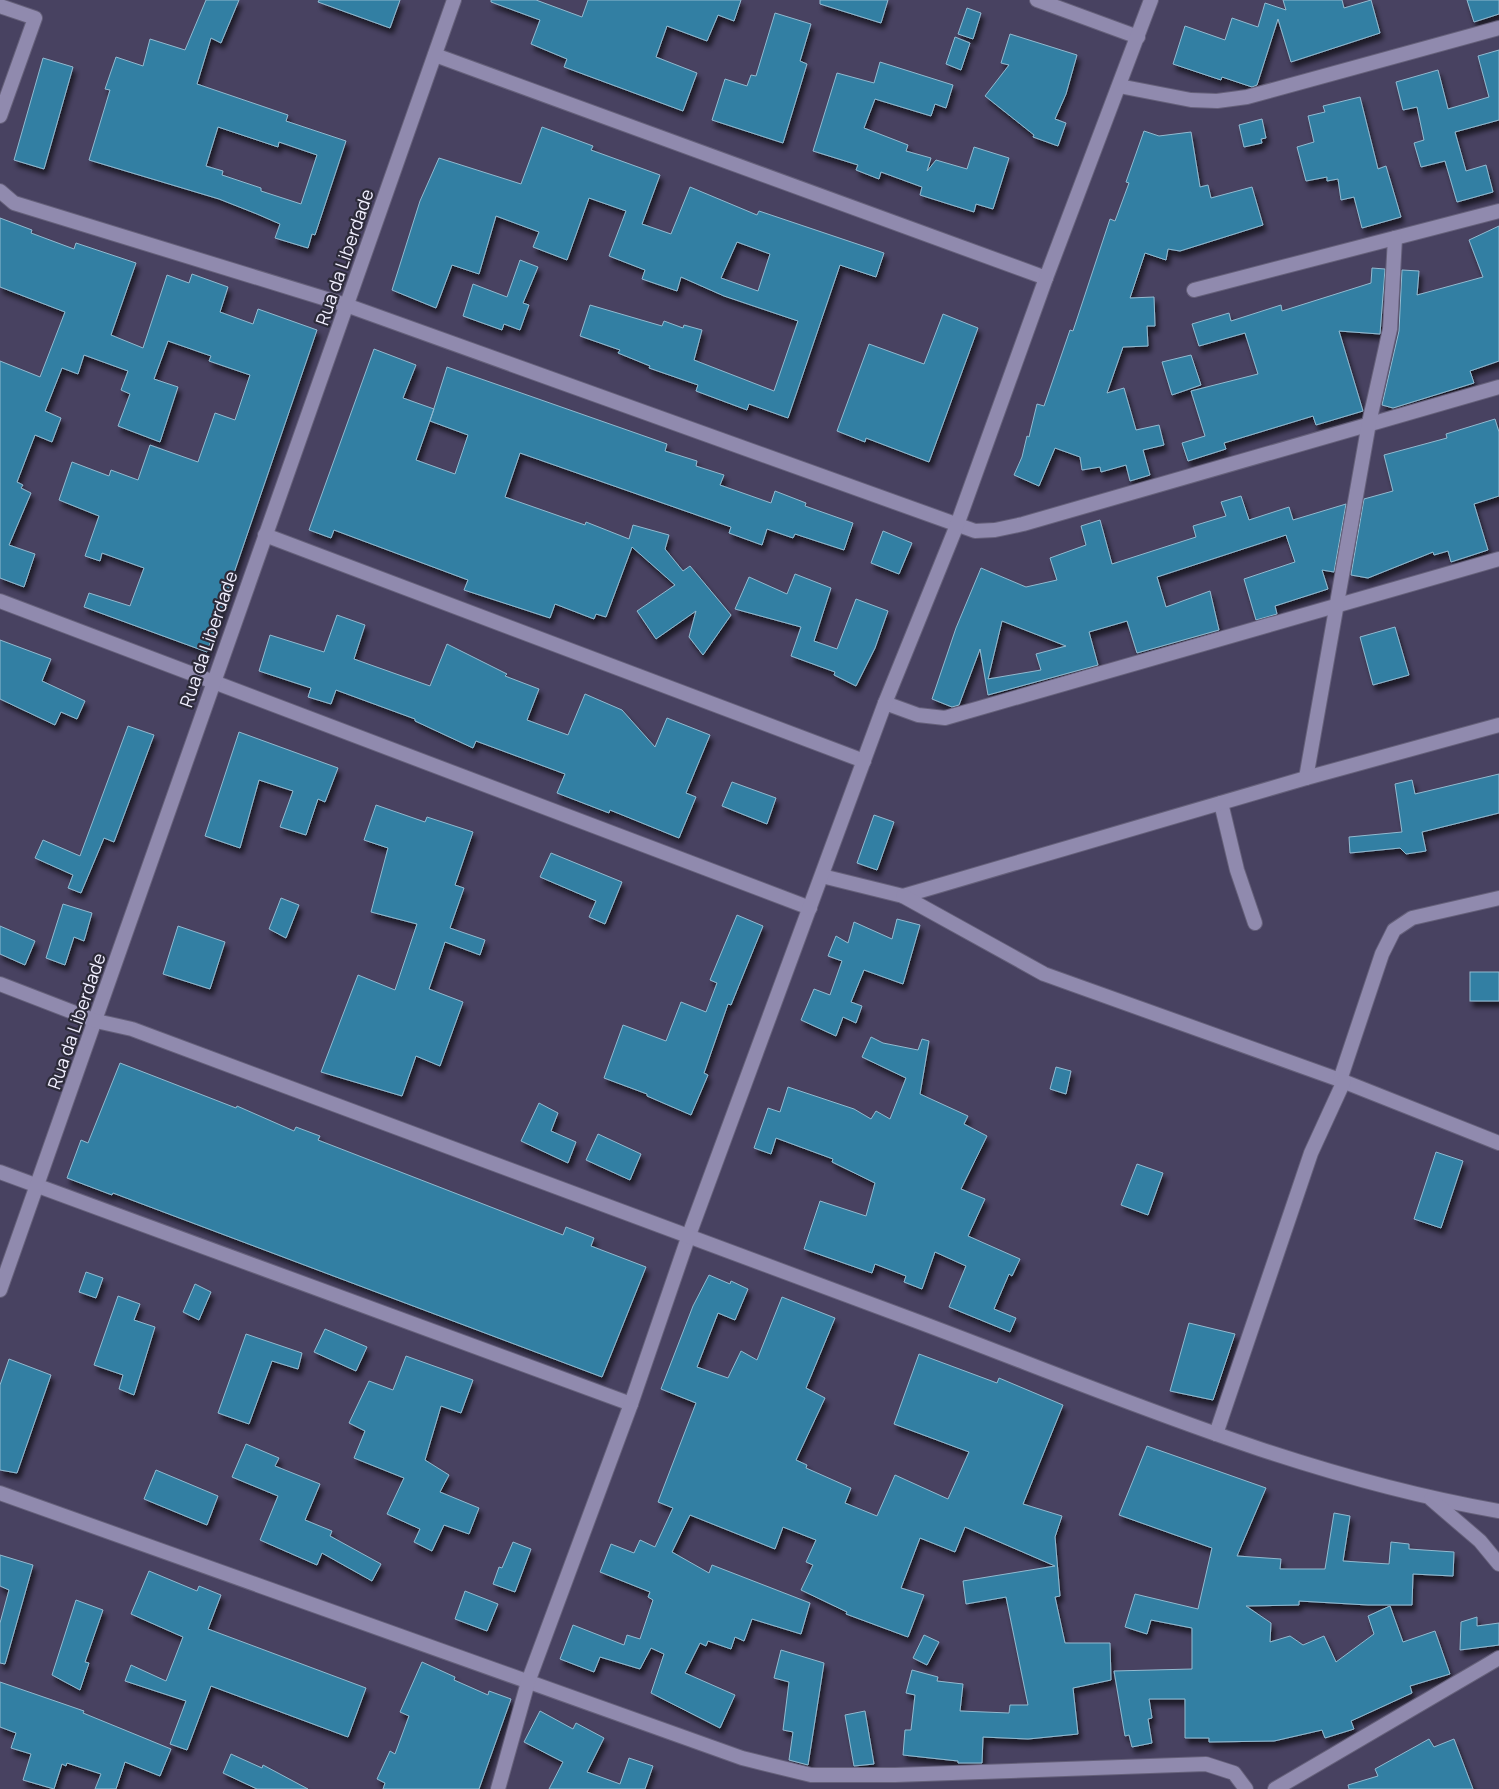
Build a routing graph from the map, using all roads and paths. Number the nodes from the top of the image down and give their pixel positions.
1 (454, 0) edge
2 (1037, 0) edge
3 (1151, 0) edge
4 (0, 6) edge
5 (1499, 28) edge
6 (1138, 36) junction
7 (435, 55) junction
8 (1118, 86) junction
9 (0, 116) edge
10 (0, 191) edge
11 (1499, 211) edge
12 (1395, 238) junction
13 (1046, 278) junction
14 (1194, 290) dead end
15 (346, 305) junction
16 (1499, 387) edge
17 (1369, 423) junction
18 (957, 525) junction
19 (265, 535) junction
20 (1499, 559) edge
21 (0, 600) edge
22 (1336, 605) junction
23 (213, 681) junction
24 (885, 704) junction
25 (1499, 725) edge
26 (864, 761) junction
27 (1306, 778) junction
28 (1221, 803) junction
29 (822, 876) junction
30 (902, 896) junction
31 (1499, 898) edge
32 (810, 908) junction
33 (1254, 923) dead end
34 (0, 984) edge
35 (96, 1021) junction
36 (1342, 1080) junction
37 (1499, 1143) edge
38 (0, 1172) edge
39 (38, 1186) junction
40 (689, 1235) junction
41 (0, 1290) edge
42 (631, 1404) junction
43 (1216, 1434) junction
44 (0, 1493) edge
45 (1430, 1499) junction
46 (1499, 1511) edge
47 (1499, 1564) edge
48 (1499, 1658) edge
49 (528, 1682) junction
50 (498, 1789) edge
51 (1246, 1789) edge
52 (1275, 1789) edge

1 - 7 street, Rua da Liberdade
2 - 6 street
3 - 6 street
4 - 9 street
5 - 8 street
6 - 8 street
7 - 13 street
7 - 15 street, Rua da Liberdade
8 - 13 street
10 - 15 street
11 - 12 street
12 - 14 street
12 - 17 street
13 - 18 street
15 - 18 street
15 - 19 street, Rua da Liberdade
16 - 17 street
17 - 18 street
17 - 22 street
18 - 24 street
19 - 23 street, Rua da Liberdade
19 - 26 street
20 - 22 street
21 - 23 street
22 - 24 street
22 - 27 street
23 - 32 street
23 - 35 street, Rua da Liberdade
24 - 26 street
25 - 27 street
26 - 29 street
27 - 28 street
28 - 30 street
28 - 33 street
29 - 30 street
29 - 32 street
30 - 36 street
31 - 36 street
32 - 40 street
34 - 35 street
35 - 39 street, Rua da Liberdade
35 - 40 street
36 - 37 street
36 - 43 street
38 - 39 street
39 - 41 street, Rua da Liberdade
39 - 42 street
40 - 42 street
40 - 43 street
42 - 49 street
43 - 45 street
44 - 49 street
45 - 46 street
45 - 47 street
48 - 52 street
49 - 50 street
49 - 51 street

